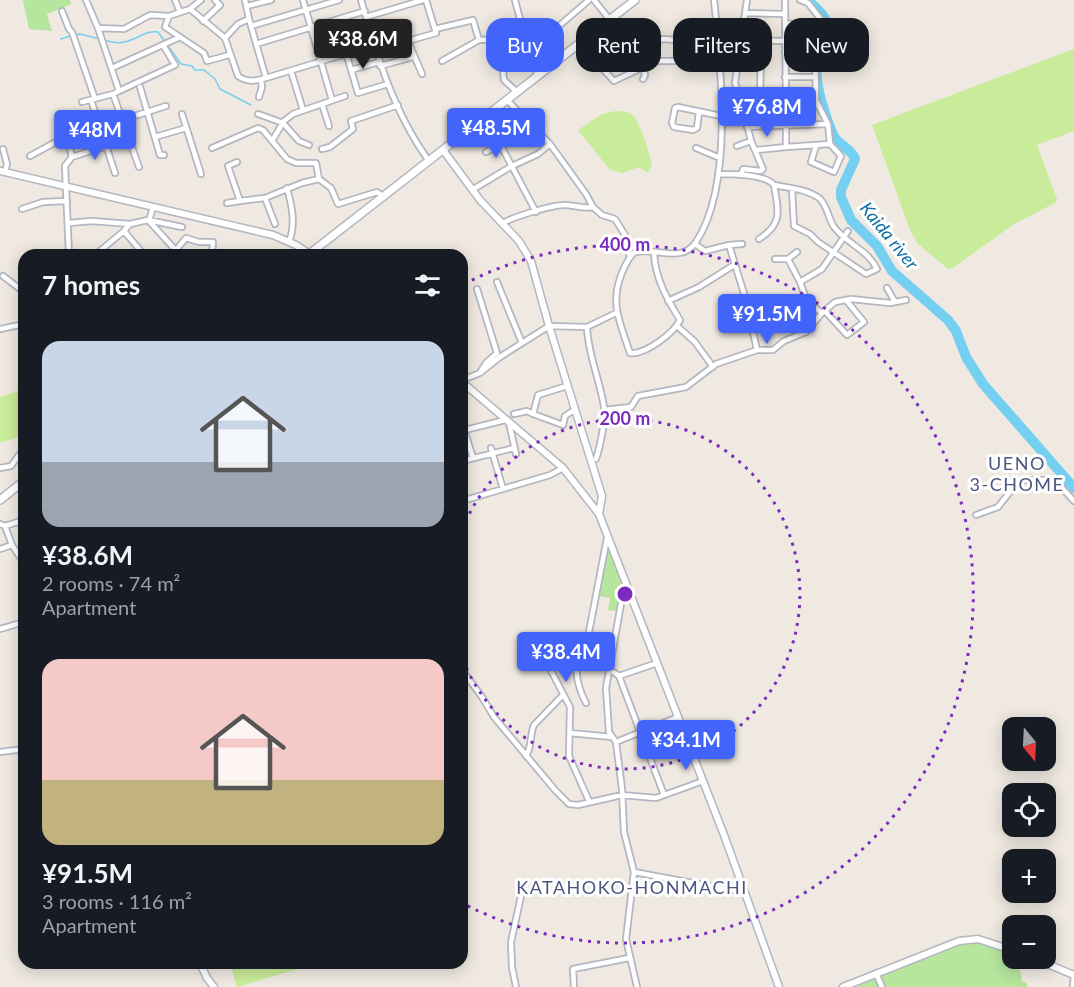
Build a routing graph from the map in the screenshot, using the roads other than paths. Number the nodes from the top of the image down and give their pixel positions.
1 (86, 0) edge
2 (175, 0) edge
3 (201, 0) edge
4 (215, 0) edge
5 (245, 0) edge
6 (303, 0) edge
7 (339, 0) edge
8 (361, 0) edge
9 (424, 0) edge
10 (515, 0) edge
11 (589, 0) edge
12 (594, 0) edge
13 (635, 0) edge
14 (714, 0) edge
15 (747, 0) edge
16 (785, 0) edge
17 (800, 0) edge
18 (267, 1) edge
19 (247, 6) junction
20 (190, 9) junction
21 (306, 10) junction
22 (62, 11) dead end
23 (364, 11) junction
24 (180, 12) junction
25 (746, 13) junction
26 (785, 14) junction
27 (169, 16) junction
28 (366, 17) junction
29 (608, 18) edge
30 (612, 18) edge
31 (716, 18) edge
32 (745, 18) edge
33 (785, 18) edge
34 (818, 18) edge
35 (249, 20) junction
36 (203, 21) junction
37 (564, 22) edge
38 (251, 26) junction
39 (311, 27) junction
40 (98, 28) junction
41 (435, 29) junction
42 (180, 37) junction
43 (225, 38) junction
44 (479, 40) junction
45 (408, 41) junction
46 (166, 44) junction
47 (256, 44) junction
48 (576, 46) edge
49 (375, 47) junction
50 (346, 53) junction
51 (230, 55) junction
52 (413, 57) junction
53 (321, 61) junction
54 (442, 62) dead end
55 (380, 64) junction
56 (112, 68) junction
57 (351, 70) junction
58 (291, 71) junction
59 (606, 72) edge
60 (631, 72) edge
61 (644, 72) edge
62 (720, 72) edge
63 (737, 72) edge
64 (760, 72) edge
65 (785, 72) edge
66 (815, 72) edge
67 (422, 74) dead end
68 (538, 75) junction
69 (785, 77) junction
70 (815, 77) junction
71 (263, 79) junction
72 (644, 79) dead end
73 (614, 81) junction
74 (388, 84) junction
75 (618, 86) dead end
76 (140, 87) dead end
77 (119, 91) junction
78 (517, 92) junction
79 (113, 94) junction
80 (345, 96) dead end
81 (259, 97) dead end
82 (93, 99) junction
83 (332, 100) junction
84 (507, 100) junction
85 (816, 101) junction
86 (82, 102) dead end
87 (786, 102) junction
88 (760, 103) junction
89 (322, 104) junction
90 (742, 104) junction
91 (398, 105) junction
92 (722, 105) junction
93 (166, 106) dead end
94 (303, 110) junction
95 (147, 111) junction
96 (699, 112) junction
97 (182, 114) dead end
98 (258, 114) dead end
99 (721, 116) junction
100 (524, 117) junction
101 (122, 120) junction
102 (61, 122) dead end
103 (283, 123) junction
104 (99, 124) junction
105 (828, 124) junction
106 (329, 126) dead end
107 (786, 126) junction
108 (747, 127) junction
109 (186, 128) junction
110 (67, 136) junction
111 (155, 137) junction
112 (129, 139) junction
113 (272, 141) junction
114 (751, 141) junction
115 (501, 144) junction
116 (550, 144) junction
117 (830, 144) junction
118 (309, 145) dead end
119 (106, 146) junction
120 (737, 146) dead end
121 (816, 146) junction
122 (786, 147) junction
123 (212, 148) dead end
124 (696, 148) dead end
125 (3, 149) dead end
126 (322, 149) dead end
127 (442, 150) junction
128 (756, 150) junction
129 (486, 152) dead end
130 (164, 155) dead end
131 (30, 156) dead end
132 (72, 157) junction
133 (720, 158) junction
134 (429, 161) junction
135 (237, 162) dead end
136 (512, 166) junction
137 (139, 167) dead end
138 (2, 172) edge
139 (115, 173) dead end
140 (201, 174) dead end
141 (718, 174) junction
142 (741, 175) junction
143 (319, 179) junction
144 (774, 185) junction
145 (66, 187) junction
146 (287, 188) junction
147 (792, 189) junction
148 (472, 190) junction
149 (384, 197) junction
150 (265, 198) junction
151 (67, 201) junction
152 (240, 201) junction
153 (227, 203) dead end
154 (153, 207) junction
155 (593, 207) junction
156 (22, 208) dead end
157 (536, 212) junction
158 (149, 221) junction
159 (69, 223) junction
160 (503, 223) junction
161 (130, 224) junction
162 (275, 224) dead end
163 (182, 227) dead end
164 (124, 231) junction
165 (848, 231) dead end
166 (759, 238) dead end
167 (844, 238) junction
168 (289, 242) junction
169 (695, 244) junction
170 (742, 244) dead end
171 (729, 245) junction
172 (69, 249) edge
173 (102, 249) edge
174 (139, 249) edge
175 (170, 249) edge
176 (176, 249) edge
177 (212, 249) edge
178 (301, 249) edge
179 (316, 249) edge
180 (797, 252) dead end
181 (833, 252) junction
182 (654, 253) junction
183 (630, 257) junction
184 (775, 259) dead end
185 (788, 259) junction
186 (734, 265) junction
187 (3, 276) dead end
188 (497, 282) dead end
189 (800, 282) junction
190 (18, 287) edge
191 (887, 288) dead end
192 (477, 289) dead end
193 (846, 300) junction
194 (906, 300) dead end
195 (668, 301) junction
196 (895, 302) junction
197 (823, 312) junction
198 (616, 313) junction
199 (18, 325) edge
200 (549, 326) junction
201 (677, 326) junction
202 (587, 327) junction
203 (0, 329) edge
204 (522, 343) junction
205 (757, 350) junction
206 (713, 367) junction
207 (480, 373) junction
208 (468, 378) edge
209 (468, 386) edge
210 (567, 386) junction
211 (574, 410) junction
212 (604, 410) junction
213 (514, 414) dead end
214 (533, 414) junction
215 (507, 421) junction
216 (468, 429) edge
217 (468, 440) edge
218 (514, 448) junction
219 (492, 451) junction
220 (516, 454) dead end
221 (18, 458) edge
222 (473, 458) junction
223 (468, 459) edge
224 (593, 460) junction
225 (0, 468) edge
226 (563, 468) junction
227 (18, 486) edge
228 (504, 489) junction
229 (468, 498) edge
230 (0, 501) edge
231 (1074, 501) edge
232 (599, 514) junction
233 (976, 515) dead end
234 (18, 521) edge
235 (2, 525) edge
236 (607, 535) junction
237 (12, 545) junction
238 (0, 549) edge
239 (18, 554) edge
240 (628, 589) junction
241 (18, 624) edge
242 (0, 628) edge
243 (576, 656) junction
244 (584, 658) junction
245 (657, 663) junction
246 (609, 667) junction
247 (620, 676) junction
248 (468, 678) edge
249 (564, 695) junction
250 (586, 703) dead end
251 (678, 717) junction
252 (570, 733) junction
253 (641, 733) junction
254 (612, 736) junction
255 (616, 742) junction
256 (18, 750) edge
257 (0, 752) edge
258 (526, 756) junction
259 (703, 781) junction
260 (622, 795) junction
261 (664, 795) junction
262 (589, 801) junction
263 (634, 872) junction
264 (523, 887) dead end
265 (743, 888) junction
266 (1002, 947) edge
267 (629, 958) junction
268 (1056, 968) edge
269 (203, 969) edge
270 (876, 973) junction
271 (1074, 975) edge
272 (214, 987) edge
273 (516, 987) edge
274 (574, 987) edge
275 (637, 987) edge
276 (779, 987) edge
277 (843, 987) edge
278 (882, 987) edge
279 (1073, 987) edge

1 - 40 street
2 - 24 street
3 - 20 street
4 - 36 street
5 - 19 street
6 - 21 street
7 - 21 street
8 - 23 street
9 - 28 street
9 - 41 street
10 - 68 street
11 - 37 street
12 - 29 street
13 - 30 main road
14 - 31 street
15 - 25 street
16 - 26 street
17 - 34 street
18 - 19 street
19 - 35 street
20 - 24 street
20 - 36 street
21 - 38 street
21 - 39 street
22 - 82 street
23 - 28 street
23 - 39 street
24 - 27 street
25 - 26 street
25 - 32 street
26 - 33 street
27 - 40 street
27 - 42 street
28 - 49 street
35 - 38 street
35 - 43 street
36 - 43 street
38 - 47 street
39 - 47 street
39 - 53 street
40 - 56 street
41 - 44 street
41 - 45 street
42 - 46 street
42 - 51 street
43 - 51 street
44 - 54 street
44 - 78 street
45 - 49 street
45 - 52 street
46 - 56 street
46 - 77 street
47 - 71 street
48 - 68 main road
49 - 50 street
49 - 55 street
50 - 53 street
50 - 57 street
51 - 71 street
52 - 55 street
52 - 67 street
53 - 58 street
53 - 83 street
55 - 57 street
55 - 74 street
56 - 77 street
57 - 74 street
58 - 71 street
58 - 94 street
59 - 73 street
60 - 73 street
61 - 72 street
62 - 92 street
63 - 90 street
64 - 88 street
65 - 69 street
66 - 70 street
68 - 78 main road
69 - 70 street
69 - 87 street
70 - 85 street
71 - 81 street
73 - 75 street
74 - 91 street
76 - 95 street
77 - 79 street
78 - 84 main road
79 - 82 street
79 - 101 street
80 - 83 street
82 - 86 street
82 - 104 street
83 - 89 street
84 - 100 street
84 - 127 main road
85 - 87 street
85 - 105 street
87 - 88 street
87 - 107 street
88 - 90 street
89 - 94 street
89 - 106 street
90 - 92 street
90 - 108 street
91 - 126 street
91 - 134 street
92 - 99 street
93 - 95 street
94 - 103 street
95 - 101 street
95 - 111 street
96 - 96 street
96 - 99 street
97 - 109 street
98 - 103 street
99 - 133 street
100 - 115 street
100 - 116 street
101 - 112 street
102 - 110 street
103 - 113 street
103 - 118 street
104 - 110 street
104 - 119 street
105 - 107 street
105 - 117 street
107 - 108 street
107 - 122 street
108 - 114 street
109 - 111 street
109 - 140 street
110 - 131 street
110 - 132 street
111 - 130 street
112 - 119 street
112 - 137 street
113 - 123 street
113 - 143 street
114 - 120 street
114 - 128 street
115 - 129 street
115 - 136 street
116 - 136 street
116 - 155 street
117 - 121 street
117 - 121 street
119 - 132 street
119 - 139 street
121 - 122 street
122 - 128 street
124 - 133 street
125 - 138 street
127 - 134 main road
127 - 148 street
128 - 142 street
132 - 145 street
133 - 141 street
134 - 149 main road
135 - 152 street
136 - 148 street
136 - 157 street
138 - 145 street
141 - 142 street
141 - 169 street
142 - 144 street
143 - 146 street
143 - 149 street
144 - 147 street
144 - 166 street
145 - 151 street
145 - 154 street
146 - 150 street
146 - 168 street
147 - 167 street
147 - 181 street
148 - 160 street
149 - 179 main road
150 - 152 street
150 - 162 street
151 - 156 street
151 - 159 street
152 - 153 street
154 - 158 street
154 - 168 street
155 - 157 street
155 - 183 street
157 - 160 street
158 - 161 street
158 - 163 street
158 - 175 street
159 - 161 street
159 - 172 street
160 - 200 street
161 - 164 street
164 - 173 street
164 - 174 street
165 - 167 street
167 - 181 street
167 - 181 street
168 - 178 street
169 - 171 street
169 - 182 street
170 - 171 street
171 - 186 street
176 - 177 street
180 - 185 street
181 - 189 street
182 - 183 street
182 - 195 street
183 - 198 street
184 - 185 street
185 - 189 street
186 - 195 street
186 - 205 street
187 - 190 street
188 - 204 street
189 - 197 street
191 - 196 street
192 - 207 street
193 - 196 street
193 - 197 street
193 - 197 street
194 - 196 street
195 - 201 street
197 - 205 street
198 - 201 street
198 - 202 street
199 - 203 street
200 - 202 street
200 - 204 street
200 - 210 street
201 - 206 street
202 - 212 street
204 - 207 street
205 - 206 street
206 - 212 street
207 - 208 street
209 - 215 street
210 - 211 street
210 - 214 street
211 - 214 street
211 - 224 street
212 - 224 street
213 - 214 street
215 - 216 street
215 - 218 street
215 - 226 street
217 - 222 street
218 - 219 street
218 - 220 street
219 - 222 street
219 - 228 street
221 - 225 street
222 - 223 street
224 - 232 street
226 - 228 street
226 - 232 street
227 - 230 main road
228 - 229 street
231 - 233 street
232 - 236 street
234 - 235 street
235 - 237 street
236 - 240 street
236 - 244 street
237 - 238 street
237 - 239 street
240 - 245 street
240 - 246 street
241 - 242 street
243 - 244 street
243 - 249 street
243 - 250 street
244 - 246 street
245 - 247 street
245 - 251 street
246 - 247 street
246 - 254 street
247 - 253 street
248 - 258 street
249 - 252 street
249 - 258 street
251 - 253 street
251 - 259 street
252 - 254 street
252 - 262 street
253 - 255 street
253 - 261 street
254 - 255 street
255 - 260 street
256 - 257 street
258 - 262 street
259 - 261 street
259 - 265 street
260 - 261 street
260 - 262 street
260 - 263 street
263 - 265 street
263 - 267 street
264 - 273 street
265 - 276 street
266 - 270 street
267 - 274 street
267 - 275 street
268 - 271 street
269 - 272 street
270 - 277 street
270 - 278 street
271 - 279 street

